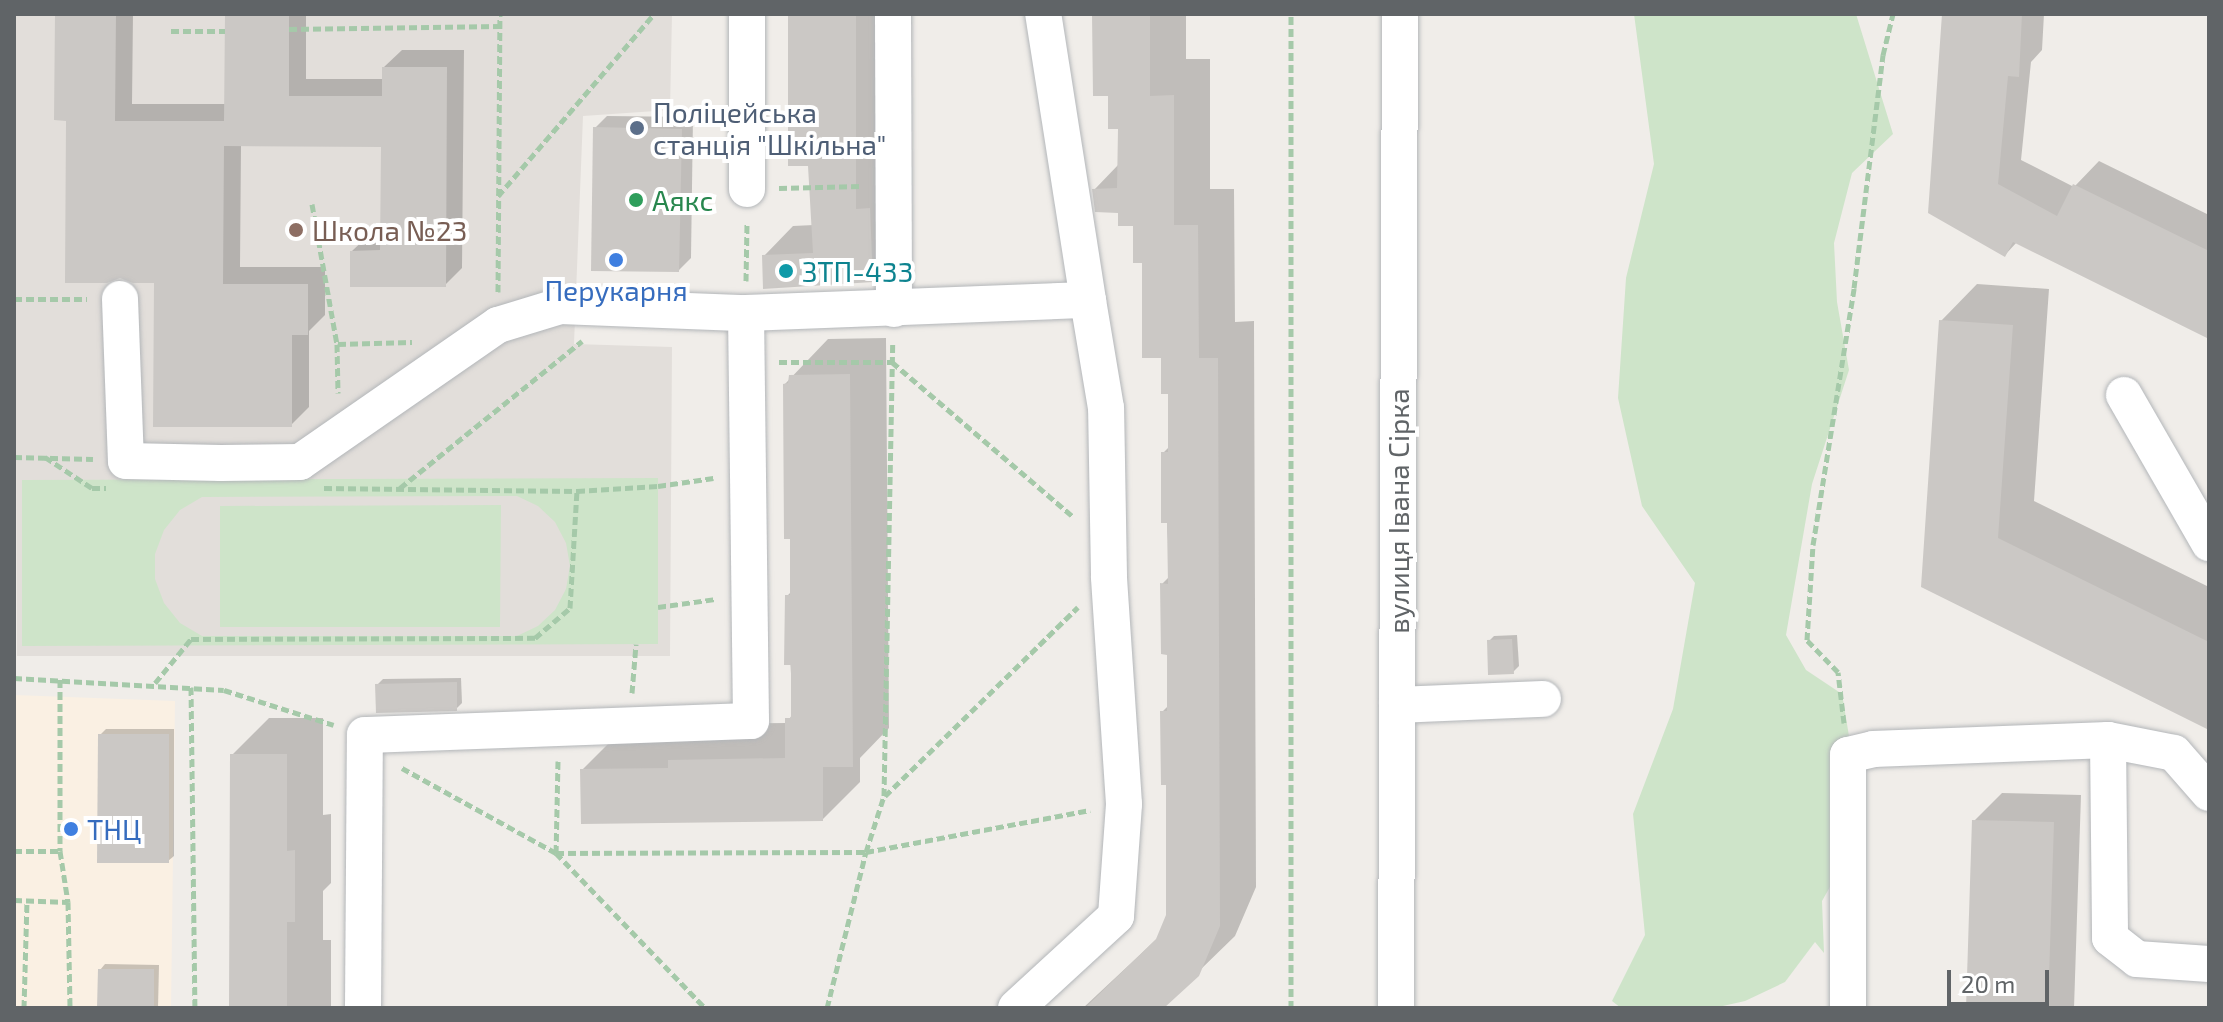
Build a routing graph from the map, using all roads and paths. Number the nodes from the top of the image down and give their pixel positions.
1 (500, 14) edge
2 (654, 14) edge
3 (747, 14) edge
4 (893, 14) edge
5 (1043, 14) edge
6 (1291, 14) edge
7 (1400, 14) edge
8 (1893, 14) edge
9 (500, 26) junction
10 (289, 29) dead end
11 (171, 31) dead end
12 (225, 31) dead end
13 (894, 185) junction
14 (747, 189) junction
15 (497, 197) junction
16 (312, 204) dead end
17 (14, 299) edge
18 (120, 299) joint
19 (1088, 300) junction
20 (623, 308) junction
21 (894, 309) junction
22 (746, 313) junction
23 (498, 325) junction
24 (746, 362) junction
25 (892, 362) junction
26 (2124, 395) dead end
27 (338, 438) junction
28 (14, 457) edge
29 (126, 461) junction
30 (745, 473) junction
31 (400, 488) dead end
32 (2209, 543) edge
33 (1109, 561) junction
34 (749, 595) junction
35 (658, 607) dead end
36 (636, 644) dead end
37 (60, 679) dead end
38 (155, 684) dead end
39 (191, 687) dead end
40 (1543, 699) dead end
41 (1397, 705) junction
42 (630, 726) junction
43 (559, 728) junction
44 (2108, 740) junction
45 (1848, 755) junction
46 (2209, 793) edge
47 (884, 796) junction
48 (1124, 804) junction
49 (14, 851) edge
50 (60, 851) junction
51 (866, 852) junction
52 (14, 900) edge
53 (27, 901) junction
54 (68, 902) junction
55 (2209, 964) edge
56 (24, 1008) edge
57 (70, 1008) edge
58 (195, 1008) edge
59 (363, 1008) edge
60 (827, 1008) edge
61 (1016, 1008) edge
62 (1291, 1008) edge
63 (1396, 1008) edge
64 (1848, 1008) edge

1 - 9 path
2 - 15 path
3 - 14 street
4 - 13 street
5 - 19 street
6 - 62 path
7 - 41 street, вулиця Івана Сірка
8 - 45 path
9 - 10 path
9 - 15 path
11 - 12 path
13 - 14 path
13 - 21 street
14 - 22 path
15 - 23 path
16 - 27 path
17 - 18 path
18 - 29 street
19 - 21 street
19 - 33 street
20 - 22 street
20 - 23 street
20 - 31 path
21 - 22 street
21 - 25 path
22 - 24 street
23 - 27 street
24 - 25 path
24 - 30 street
25 - 33 path
25 - 47 path
26 - 32 street
27 - 29 street
28 - 29 path
30 - 34 street
30 - 38 path
33 - 47 path
33 - 48 street
34 - 35 path
34 - 42 street
36 - 42 path
37 - 50 path
39 - 58 path
40 - 41 street
41 - 63 street, вулиця Івана Сірка
42 - 43 street
43 - 51 path
43 - 59 street
44 - 45 street
44 - 46 street
44 - 55 street
45 - 64 street
47 - 51 path
48 - 51 path
48 - 61 street
49 - 50 path
50 - 54 path
51 - 60 path
52 - 53 path
53 - 54 path
53 - 56 path
54 - 57 path

